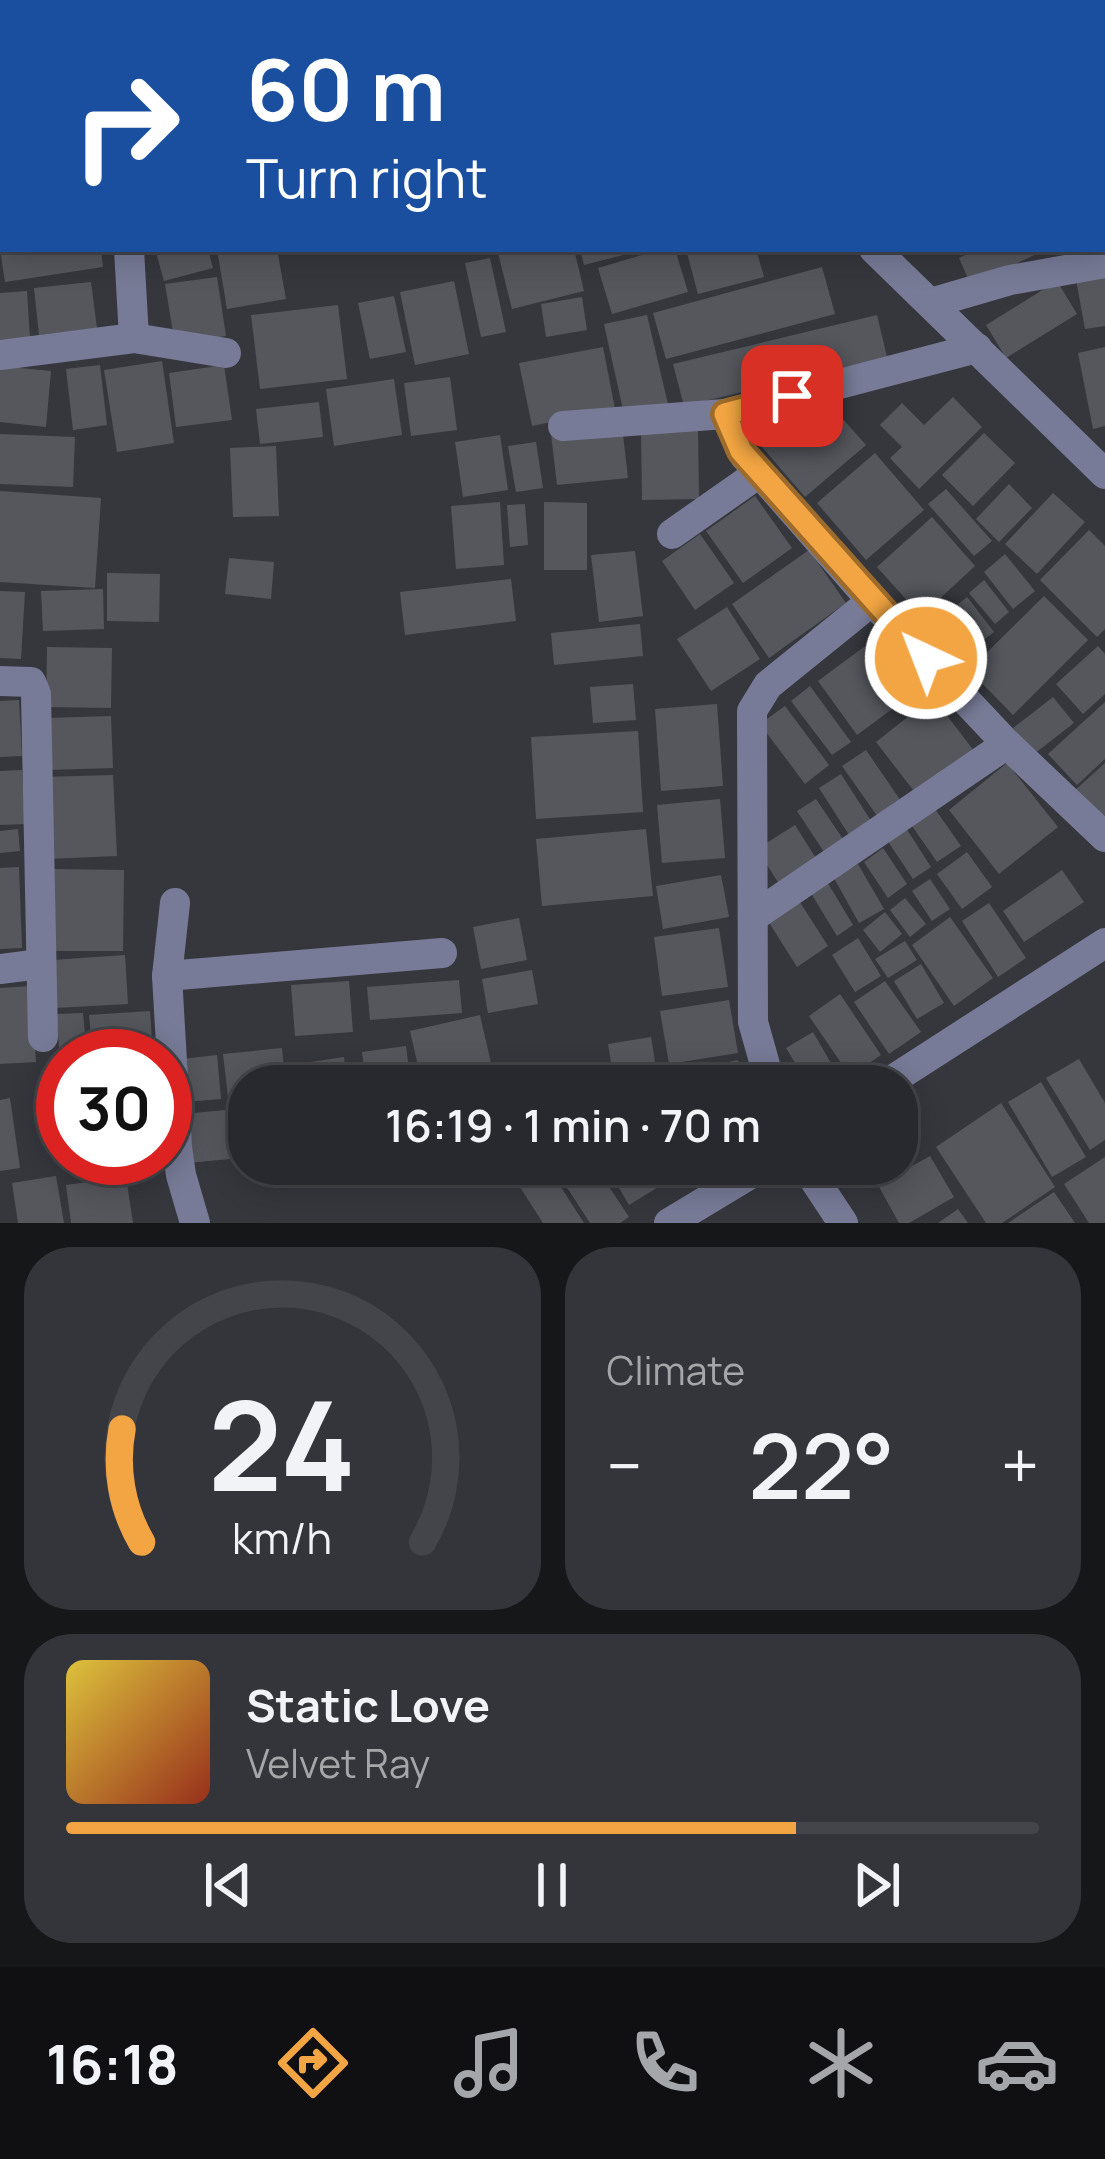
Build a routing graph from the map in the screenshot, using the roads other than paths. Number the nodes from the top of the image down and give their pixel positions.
1 (129, 252) edge
2 (877, 252) edge
3 (1105, 263) edge
4 (931, 303) junction
5 (134, 338) junction
6 (977, 348) junction
7 (226, 353) dead end
8 (0, 355) edge
9 (725, 414) junction
10 (563, 427) dead end
11 (759, 472) junction
12 (1105, 474) edge
13 (672, 534) dead end
14 (872, 601) junction
15 (0, 681) edge
16 (1007, 744) junction
17 (1105, 837) edge
18 (176, 903) dead end
19 (753, 917) junction
20 (1105, 943) edge
21 (442, 952) dead end
22 (40, 964) junction
23 (0, 969) edge
24 (167, 976) junction
25 (43, 1029) edge
26 (765, 1065) edge
27 (916, 1065) edge
28 (732, 1185) edge
29 (818, 1185) edge
30 (195, 1223) edge
31 (669, 1223) edge
32 (843, 1223) edge

1 - 5 street
2 - 4 street
3 - 4 street
4 - 6 street
5 - 7 street
5 - 8 street
6 - 9 street
6 - 12 street
9 - 10 street
9 - 11 street
11 - 13 street
11 - 14 street
14 - 16 street
14 - 19 street
15 - 22 street
16 - 17 street
16 - 19 street
18 - 24 street
19 - 26 street
20 - 27 street
21 - 24 street
22 - 23 street
22 - 25 street
24 - 30 street
28 - 31 street
29 - 32 street

